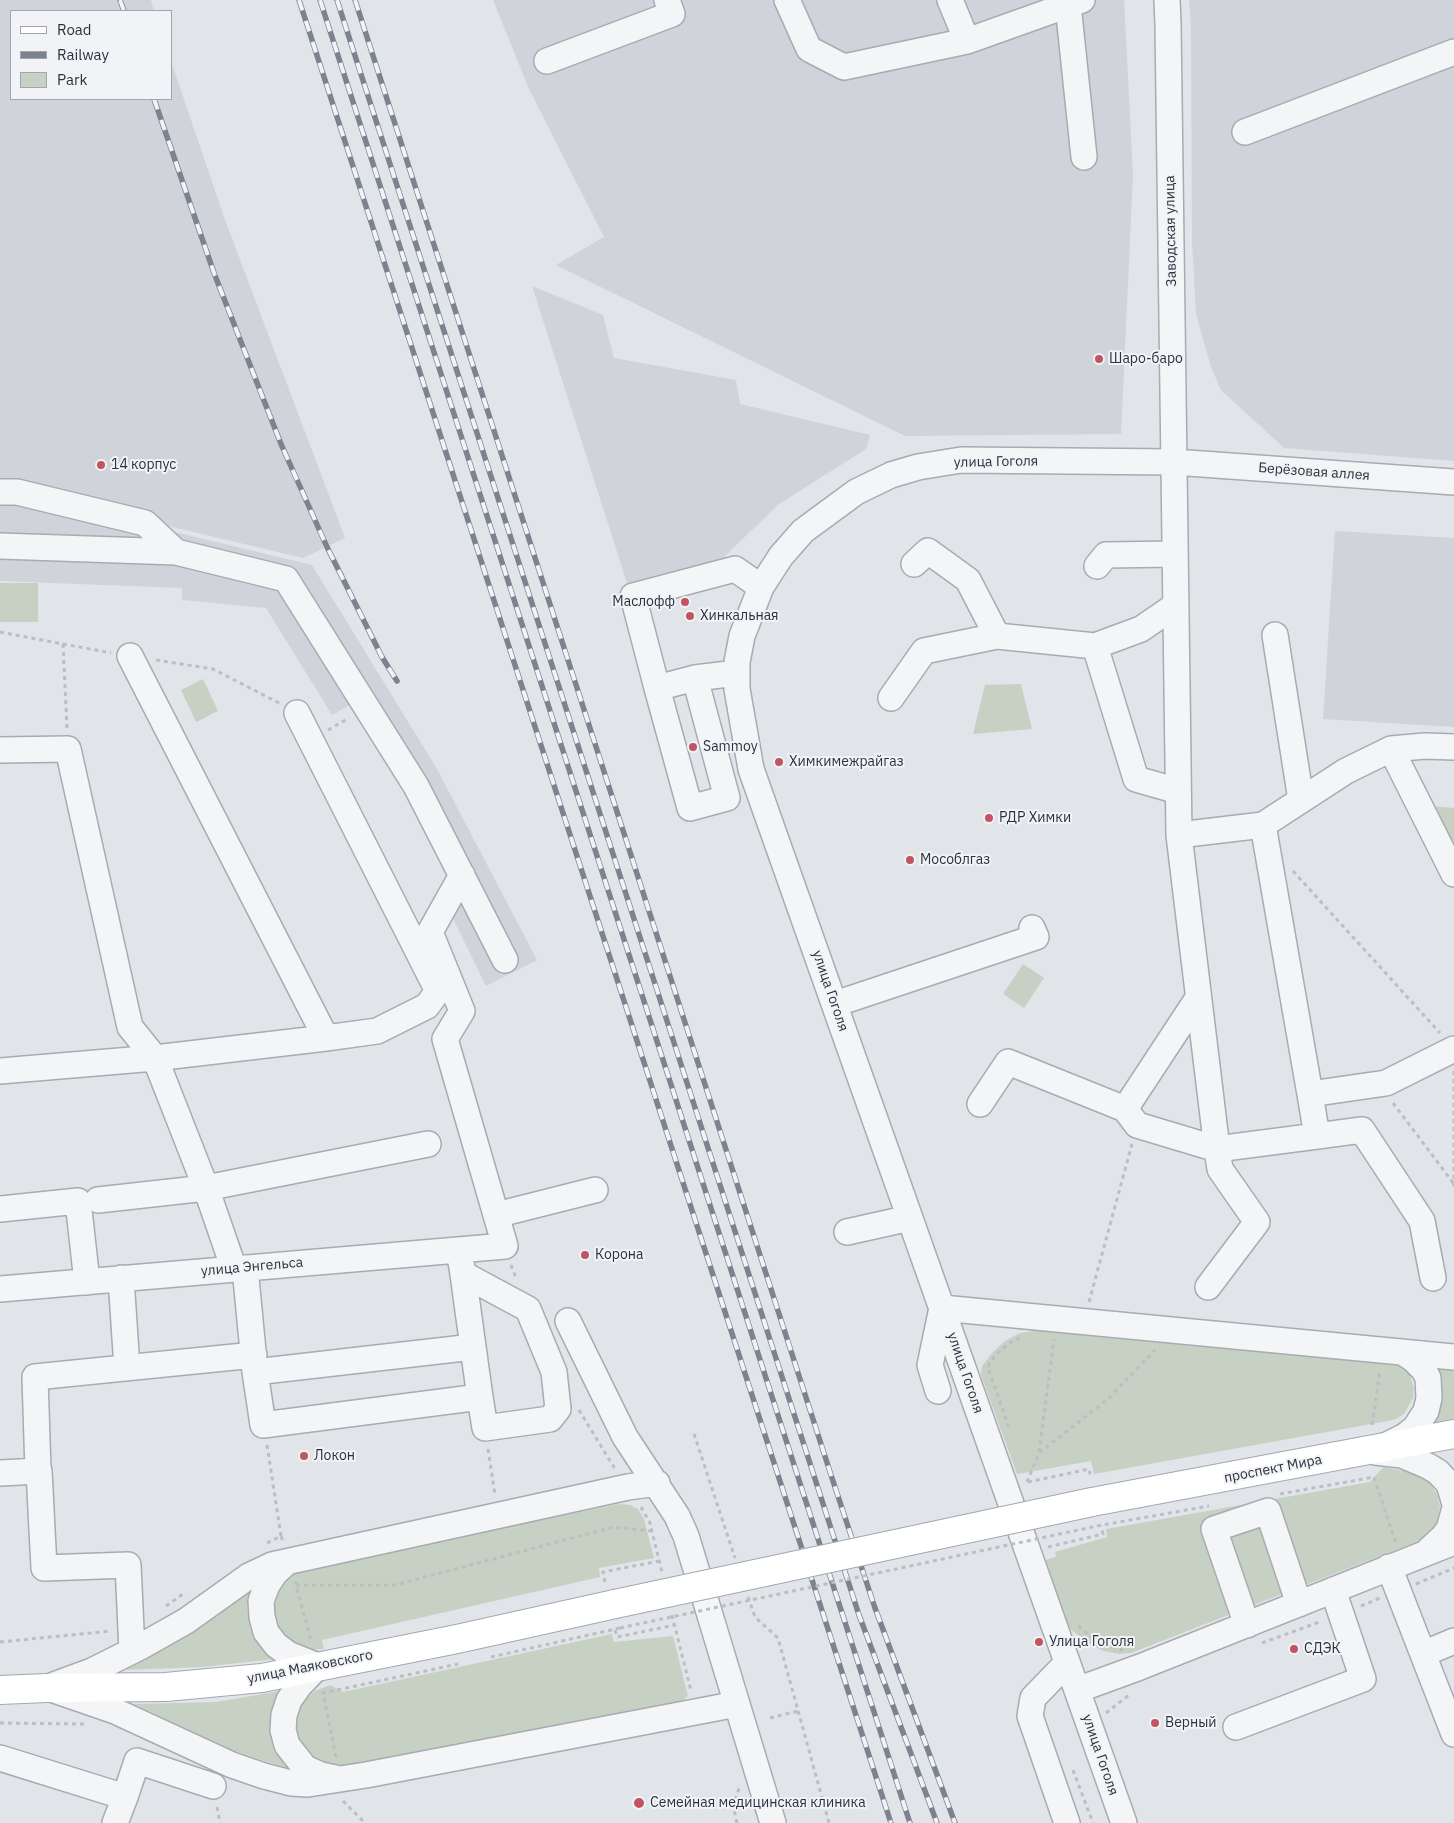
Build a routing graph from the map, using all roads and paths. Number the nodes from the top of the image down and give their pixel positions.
1 (667, 0) edge
2 (787, 0) edge
3 (950, 0) edge
4 (1167, 0) edge
5 (1075, 3) edge
6 (967, 42) junction
7 (1454, 52) edge
8 (547, 61) dead end
9 (1245, 132) dead end
10 (1084, 156) dead end
11 (1174, 462) junction
12 (1454, 482) edge
13 (0, 492) edge
14 (0, 546) edge
15 (176, 552) junction
16 (1175, 554) junction
17 (914, 564) dead end
18 (1097, 566) dead end
19 (761, 587) junction
20 (1176, 605) junction
21 (1275, 635) dead end
22 (997, 636) junction
23 (63, 644) dead end
24 (1095, 646) junction
25 (130, 656) dead end
26 (737, 673) junction
27 (695, 678) junction
28 (657, 688) junction
29 (891, 698) dead end
30 (366, 708) junction
31 (297, 713) dead end
32 (310, 740) junction
33 (1454, 746) edge
34 (1390, 748) junction
35 (68, 749) junction
36 (0, 750) edge
37 (1178, 791) junction
38 (1301, 800) junction
39 (1263, 825) junction
40 (1179, 835) junction
41 (1270, 867) junction
42 (1454, 874) edge
43 (462, 875) junction
44 (1032, 928) dead end
45 (505, 960) dead end
46 (1198, 998) junction
47 (835, 1004) junction
48 (326, 1038) junction
49 (1454, 1049) edge
50 (155, 1058) junction
51 (0, 1071) edge
52 (1379, 1084) junction
53 (1310, 1094) junction
54 (980, 1104) dead end
55 (1131, 1117) junction
56 (1317, 1136) junction
57 (428, 1144) dead end
58 (1217, 1149) junction
59 (1454, 1184) edge
60 (206, 1188) junction
61 (595, 1190) dead end
62 (1454, 1191) edge
63 (98, 1200) dead end
64 (0, 1209) edge
65 (496, 1215) junction
66 (910, 1218) junction
67 (847, 1232) dead end
68 (461, 1262) junction
69 (239, 1269) junction
70 (121, 1278) junction
71 (1433, 1278) dead end
72 (87, 1282) junction
73 (1208, 1288) dead end
74 (0, 1289) edge
75 (942, 1308) junction
76 (568, 1321) dead end
77 (1084, 1322) junction
78 (1173, 1330) junction
79 (1054, 1335) dead end
80 (473, 1347) junction
81 (1404, 1353) junction
82 (1454, 1357) edge
83 (255, 1363) junction
84 (127, 1368) junction
85 (938, 1391) dead end
86 (480, 1397) junction
87 (575, 1405) dead end
88 (263, 1425) junction
89 (485, 1428) junction
90 (694, 1434) dead end
91 (1454, 1434) edge
92 (1365, 1452) junction
93 (1039, 1453) junction
94 (38, 1471) junction
95 (0, 1473) edge
96 (1374, 1477) dead end
97 (657, 1483) junction
98 (628, 1488) junction
99 (1454, 1501) edge
100 (1095, 1508) junction
101 (1454, 1511) edge
102 (498, 1516) junction
103 (652, 1531) junction
104 (281, 1536) dead end
105 (1454, 1542) edge
106 (1052, 1546) dead end
107 (290, 1561) junction
108 (659, 1561) junction
109 (736, 1562) dead end
110 (1402, 1562) junction
111 (1454, 1568) edge
112 (664, 1580) dead end
113 (296, 1585) dead end
114 (746, 1589) dead end
115 (1333, 1590) junction
116 (1398, 1591) junction
117 (1299, 1604) junction
118 (670, 1607) dead end
119 (614, 1611) junction
120 (1341, 1614) junction
121 (675, 1625) junction
122 (1252, 1635) junction
123 (1454, 1641) edge
124 (132, 1651) junction
125 (1423, 1654) junction
126 (491, 1657) dead end
127 (462, 1663) dead end
128 (1067, 1663) junction
129 (318, 1666) junction
130 (47, 1688) junction
131 (0, 1690) edge
132 (1077, 1690) junction
133 (1136, 1690) dead end
134 (737, 1704) junction
135 (798, 1711) junction
136 (696, 1713) junction
137 (770, 1718) dead end
138 (1236, 1727) dead end
139 (1091, 1731) junction
140 (1454, 1734) edge
141 (0, 1758) edge
142 (1073, 1768) dead end
143 (742, 1781) dead end
144 (213, 1786) dead end
145 (342, 1790) junction
146 (125, 1796) junction
147 (116, 1823) edge
148 (365, 1823) edge
149 (737, 1823) edge
150 (773, 1823) edge
151 (829, 1823) edge
152 (1067, 1823) edge
153 (1093, 1823) edge
154 (1124, 1823) edge
155 (1140, 1823) edge

1 - 8 street
2 - 6 street
3 - 6 street
4 - 11 street, Заводская улица
5 - 6 street
5 - 10 street
7 - 9 street
11 - 12 street, Берёзовая аллея
11 - 16 street, Заводская улица
11 - 19 street, улица Гоголя
13 - 15 street
14 - 15 street
15 - 30 street
16 - 18 street
16 - 20 street, Заводская улица
17 - 22 street
19 - 26 street, улица Гоголя
19 - 28 street
20 - 24 street
20 - 37 street, Заводская улица
21 - 38 street
22 - 24 street
22 - 29 street
23 - 35 path
24 - 37 street
25 - 48 street
26 - 27 street
26 - 47 street, улица Гоголя
27 - 28 street
27 - 28 street
30 - 32 path
30 - 43 street
31 - 32 street
32 - 48 street
33 - 34 street
34 - 38 street
34 - 42 street
35 - 36 street
35 - 50 street
37 - 40 street, Заводская улица
38 - 39 street
39 - 40 street
39 - 41 street
40 - 46 street, Заводская улица
41 - 49 path
41 - 53 street
43 - 45 street
43 - 65 street
44 - 47 street
46 - 55 street
46 - 58 street, Заводская улица
47 - 66 street, улица Гоголя
48 - 50 street
49 - 52 street
49 - 59 path
50 - 51 street
50 - 60 street
52 - 53 street
52 - 59 path
53 - 56 street
54 - 55 street
55 - 58 street
55 - 77 path
56 - 58 street
56 - 71 street
57 - 60 street
58 - 73 street, Заводская улица
59 - 62 path
60 - 63 street
60 - 69 street
61 - 65 street
64 - 72 street
65 - 68 street, улица Энгельса
66 - 67 street
66 - 75 street, улица Гоголя
68 - 69 street, улица Энгельса
68 - 80 street
68 - 89 street
69 - 70 street, улица Энгельса
69 - 83 street
70 - 72 street, улица Энгельса
70 - 84 street
72 - 74 street, улица Энгельса
75 - 77 street
75 - 85 street
75 - 128 street, улица Гоголя
76 - 97 street
77 - 78 street
78 - 81 street
78 - 93 path
79 - 93 path
80 - 83 street
80 - 86 street
81 - 82 street
81 - 92 street
83 - 84 street
83 - 88 street
84 - 94 street
86 - 88 street
86 - 89 street
87 - 98 path
88 - 104 path
89 - 102 path
90 - 109 path
91 - 92 main road, проспект Мира
92 - 99 street
92 - 100 main road, проспект Мира
93 - 100 path
94 - 95 street
94 - 124 street
96 - 110 path
97 - 98 street
97 - 134 street
98 - 102 street
98 - 103 path
100 - 106 path
100 - 119 main road, проспект Мира, bridge
100 - 119 path, bridge
101 - 110 street
102 - 107 street
103 - 108 path
103 - 113 path
105 - 110 street
107 - 124 street
107 - 129 street
108 - 112 path
108 - 119 path
110 - 115 street
110 - 116 street
111 - 116 path
114 - 135 path
115 - 117 street
115 - 120 street
116 - 120 path
116 - 125 street
117 - 122 street
117 - 122 street
118 - 121 path
119 - 121 path
119 - 126 path
119 - 129 main road, улица Маяковского
120 - 122 path
120 - 138 street
121 - 136 path
122 - 132 street
123 - 125 street
124 - 130 street
125 - 140 street
127 - 145 path
128 - 132 street, улица Гоголя
128 - 152 street
129 - 130 main road, улица Маяковского
129 - 145 street
130 - 131 main road, улица Маяковского
130 - 145 street
132 - 139 street, улица Гоголя
133 - 139 path
134 - 136 street
134 - 150 street
135 - 137 path
135 - 151 path
136 - 145 street
139 - 154 street, улица Гоголя
139 - 155 street
141 - 146 street
142 - 153 path
143 - 149 path
144 - 146 street
145 - 148 path
146 - 147 street

